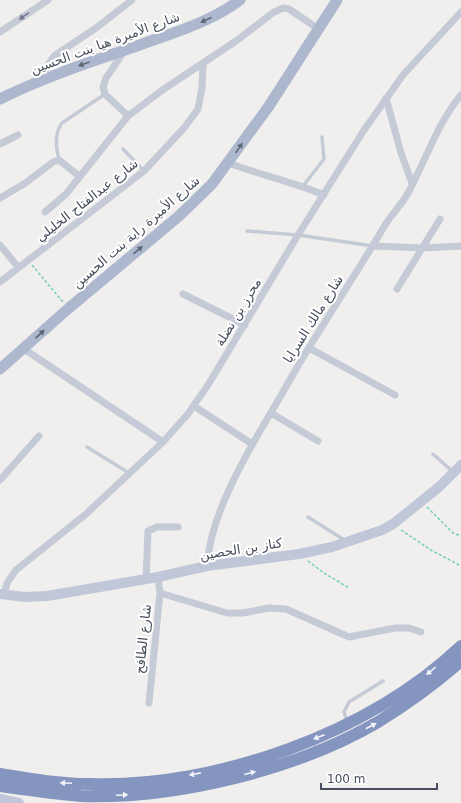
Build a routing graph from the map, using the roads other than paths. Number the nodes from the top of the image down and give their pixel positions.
1 (48, 0) edge
2 (132, 0) edge
3 (337, 0) edge
4 (235, 1) edge
5 (461, 12) edge
6 (320, 30) junction
7 (0, 32) edge
8 (125, 50) junction
9 (203, 64) junction
10 (44, 78) junction
11 (105, 94) junction
12 (461, 95) edge
13 (386, 98) junction
14 (0, 99) edge
15 (128, 116) junction
16 (18, 135) dead end
17 (322, 137) dead end
18 (0, 144) edge
19 (123, 149) dead end
20 (59, 160) junction
21 (229, 164) junction
22 (144, 171) junction
23 (79, 176) junction
24 (412, 183) junction
25 (304, 186) junction
26 (324, 195) junction
27 (0, 198) edge
28 (45, 212) dead end
29 (440, 219) dead end
30 (246, 231) dead end
31 (298, 235) junction
32 (0, 245) edge
33 (374, 246) junction
34 (461, 246) edge
35 (422, 248) junction
36 (18, 267) junction
37 (0, 282) edge
38 (397, 289) dead end
39 (183, 294) dead end
40 (245, 325) junction
41 (309, 348) junction
42 (24, 349) junction
43 (0, 369) edge
44 (396, 395) dead end
45 (194, 406) junction
46 (271, 413) junction
47 (39, 436) dead end
48 (318, 440) dead end
49 (162, 442) junction
50 (252, 444) junction
51 (87, 448) dead end
52 (433, 454) dead end
53 (458, 469) edge
54 (130, 474) junction
55 (0, 480) edge
56 (308, 517) dead end
57 (178, 527) dead end
58 (347, 541) junction
59 (207, 566) junction
60 (158, 577) junction
61 (146, 579) junction
62 (160, 593) junction
63 (2, 594) edge
64 (421, 632) dead end
65 (461, 646) edge
66 (461, 661) edge
67 (383, 681) dead end
68 (149, 703) dead end
69 (348, 724) junction
70 (0, 774) edge
71 (0, 786) edge
72 (0, 799) edge
73 (81, 799) edge
74 (19, 803) edge

1 -> 7 street
2 - 10 street
3 - 6 main road, شارع الأميرة راية بنت الحسين
4 -> 8 main road, شارع الأميرة هيا بنت الحسين
5 - 13 street, محرز بن نضلة
6 - 9 street
21 -> 6 main road, شارع الأميرة راية بنت الحسين
8 -> 10 main road, شارع الأميرة هيا بنت الحسين
8 - 11 street
9 - 15 street
9 - 22 street, شارع عبدالفتاح الخليلي
10 - 14 main road, شارع الأميرة هيا بنت الحسين
11 - 15 street
11 - 20 lane
12 - 24 street, شارع مالك السرايا
13 - 24 street
13 - 26 street, محرز بن نضلة
15 - 23 street
16 - 18 street
17 - 25 lane
19 - 22 lane
20 - 23 street
20 - 27 street
21 - 25 street
42 -> 21 main road, شارع الأميرة راية بنت الحسين
22 - 36 street, شارع عبدالفتاح الخليلي
23 - 28 street
24 - 33 street, شارع مالك السرايا
25 - 26 street
26 - 31 street, محرز بن نضلة
29 - 35 street
30 - 31 lane
31 - 33 lane
31 - 40 street, محرز بن نضلة
32 - 36 street
33 - 35 street
33 - 41 street, شارع مالك السرايا
34 - 35 street
35 - 38 street
36 - 37 street, شارع عبدالفتاح الخليلي
39 - 40 street
40 - 45 street, محرز بن نضلة
41 - 44 street
41 - 46 street, شارع مالك السرايا
42 - 43 main road, شارع الأميرة راية بنت الحسين
42 - 49 street
45 - 49 street, محرز بن نضلة
45 - 50 street
46 - 48 street
46 - 50 street, شارع مالك السرايا
47 - 55 street
49 - 54 street, محرز بن نضلة
50 - 59 street, شارع مالك السرايا
51 - 54 lane
52 - 53 lane
53 - 58 street, كناز بن الحصين
54 - 63 street, محرز بن نضلة
56 - 58 lane
57 - 61 street
58 - 59 street, كناز بن الحصين
59 - 60 street, كناز بن الحصين
60 - 61 street, كناز بن الحصين
60 - 62 street, شارع الطافح
61 - 63 street, كناز بن الحصين
62 - 64 street
62 - 68 street, شارع الطافح
65 -> 69 highway
73 -> 66 highway
67 - 69 lane
69 -> 70 highway
71 - 73 highway
72 - 74 street

